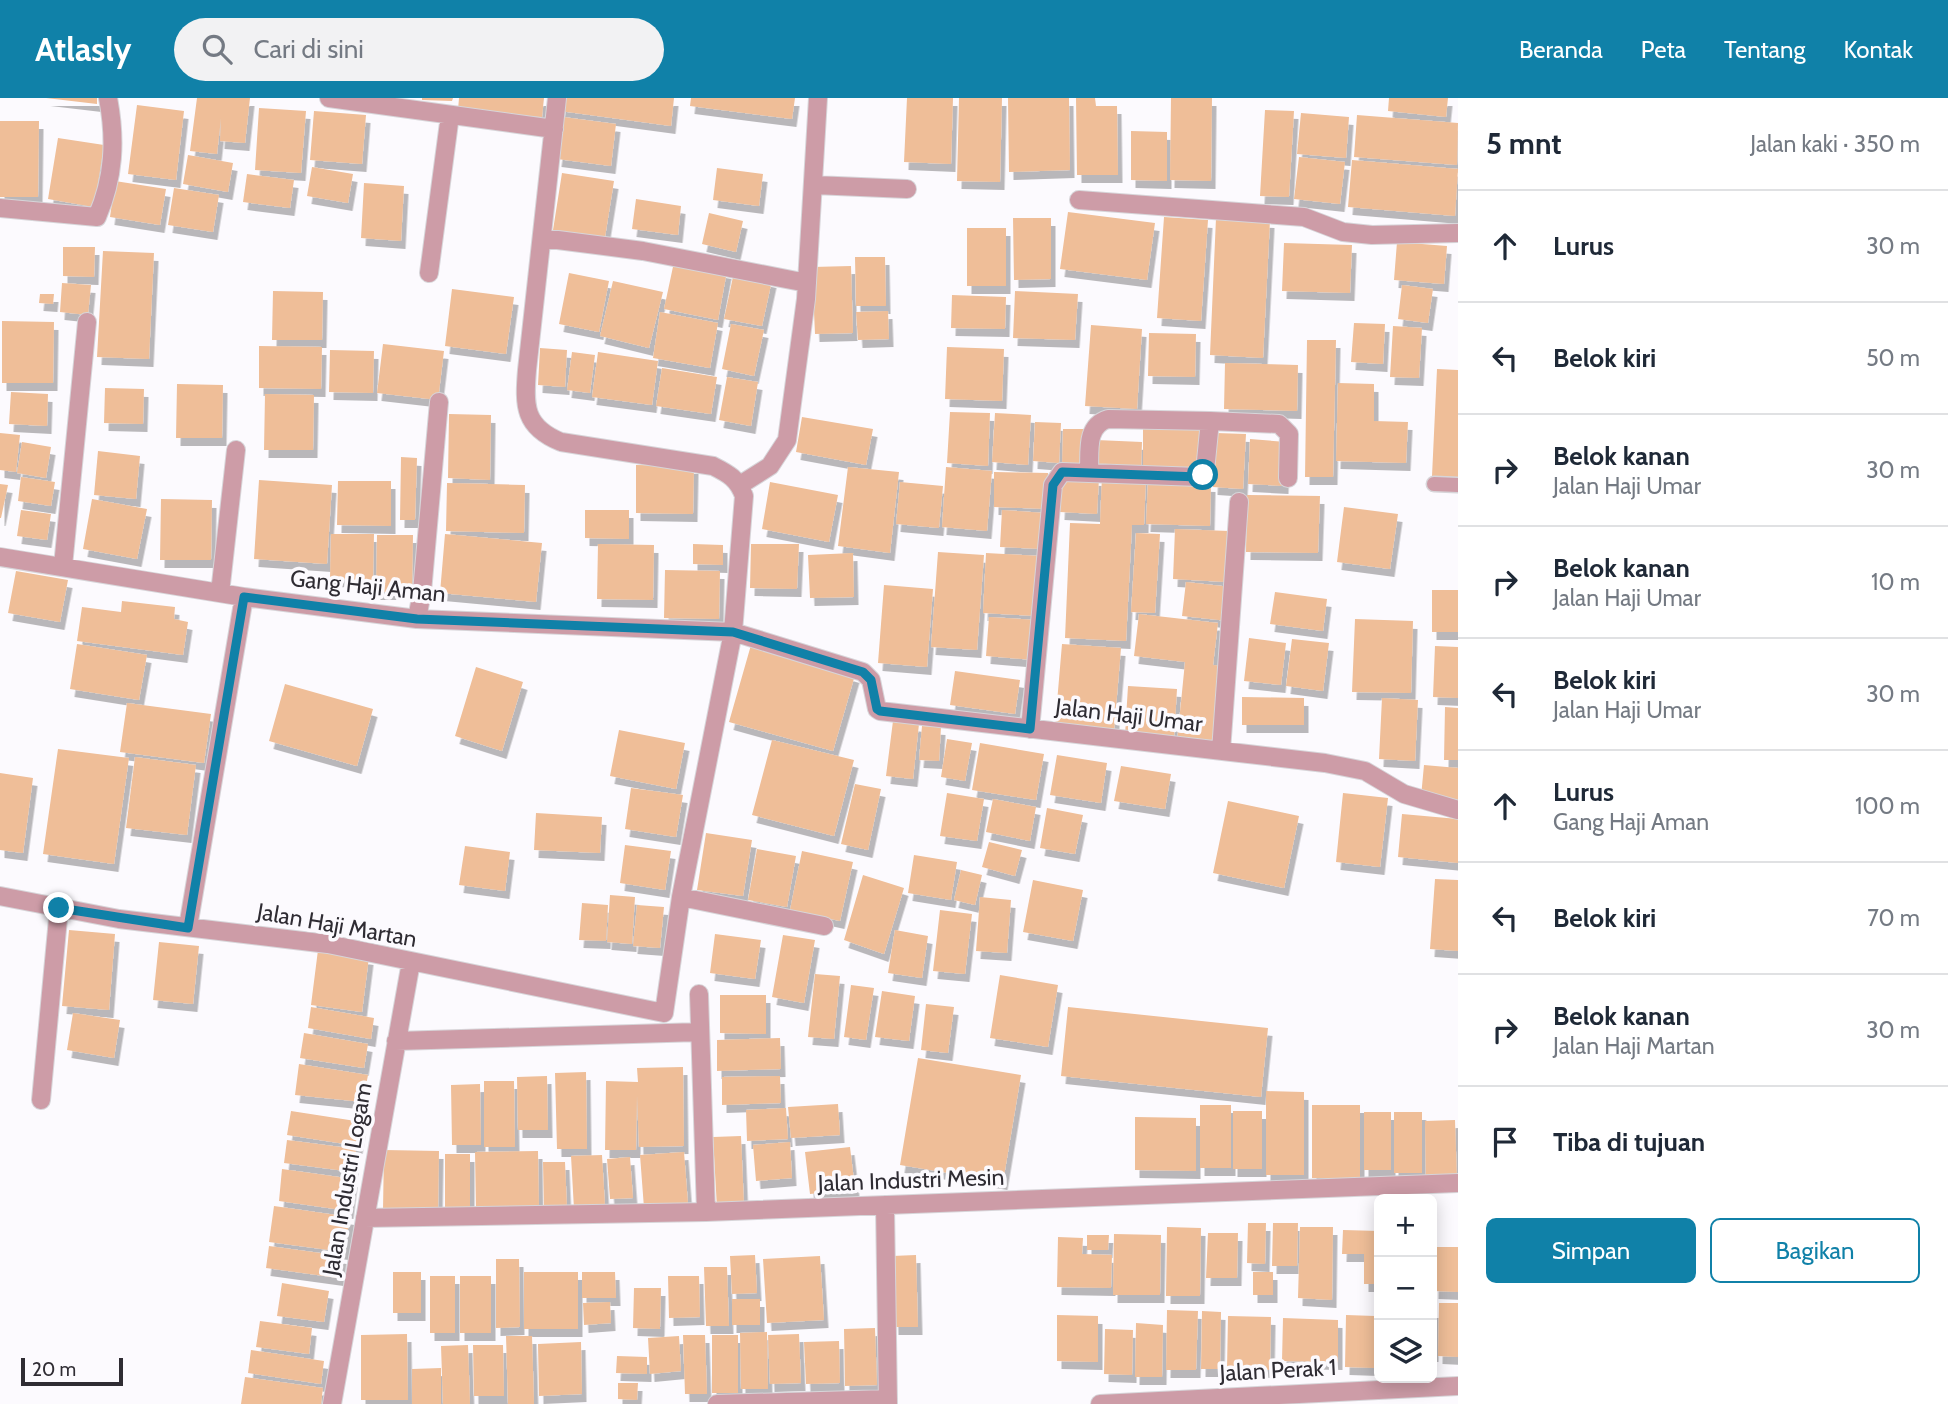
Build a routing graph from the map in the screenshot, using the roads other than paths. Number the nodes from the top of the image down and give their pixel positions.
1 (108, 98) edge
2 (329, 98) edge
3 (557, 98) edge
4 (818, 98) edge
5 (450, 115) junction
6 (554, 129) junction
7 (814, 186) junction
8 (907, 189) dead end
9 (1079, 200) dead end
10 (0, 208) edge
11 (1458, 233) edge
12 (542, 238) junction
13 (429, 273) dead end
14 (807, 283) junction
15 (88, 322) dead end
16 (439, 402) dead end
17 (1210, 421) junction
18 (236, 450) dead end
19 (1089, 474) junction
20 (1288, 478) dead end
21 (1434, 484) dead end
22 (740, 485) junction
23 (1458, 485) edge
24 (1239, 502) dead end
25 (0, 557) edge
26 (63, 566) junction
27 (220, 593) junction
28 (244, 597) junction
29 (417, 619) junction
30 (733, 632) junction
31 (1030, 729) junction
32 (1221, 751) junction
33 (1458, 810) edge
34 (0, 896) edge
35 (681, 897) junction
36 (59, 908) junction
37 (824, 926) dead end
38 (188, 928) junction
39 (411, 962) junction
40 (699, 994) dead end
41 (700, 1032) junction
42 (396, 1041) junction
43 (41, 1100) dead end
44 (1458, 1183) edge
45 (886, 1205) junction
46 (706, 1212) junction
47 (365, 1218) junction
48 (1458, 1386) edge
49 (888, 1402) edge
50 (332, 1404) edge
51 (717, 1404) edge
52 (1100, 1404) edge

1 - 10 street
2 - 5 street
3 - 6 street
4 - 7 street
5 - 6 street
5 - 13 street
6 - 12 street
7 - 8 street
7 - 14 street
9 - 11 street
12 - 14 street
12 - 22 street
14 - 22 street
15 - 26 street
16 - 29 street
17 - 19 street
17 - 19 street
17 - 20 street
18 - 27 street
19 - 31 street
21 - 23 lane
22 - 30 street
24 - 32 street
25 - 26 street, Gang Haji Aman
26 - 27 street, Gang Haji Aman
27 - 28 street, Gang Haji Aman
28 - 29 street, Gang Haji Aman
28 - 38 street
29 - 30 street, Gang Haji Aman
30 - 31 street, Jalan Haji Umar
30 - 35 street
31 - 32 street, Jalan Haji Umar
32 - 33 street, Jalan Haji Umar
34 - 36 street, Jalan Haji Martan
35 - 37 street
35 - 39 street, Jalan Haji Martan
36 - 38 street, Jalan Haji Martan
36 - 43 street
38 - 39 street, Jalan Haji Martan
39 - 42 street, Jalan Industri Logam
40 - 41 street
41 - 42 street
41 - 46 street
42 - 47 street, Jalan Industri Logam
44 - 45 street, Jalan Industri Mesin
45 - 46 street, Jalan Industri Mesin
45 - 49 street
46 - 47 street, Jalan Industri Mesin
47 - 50 street, Jalan Industri Logam
48 - 52 street, Jalan Perak 1
49 - 51 street

